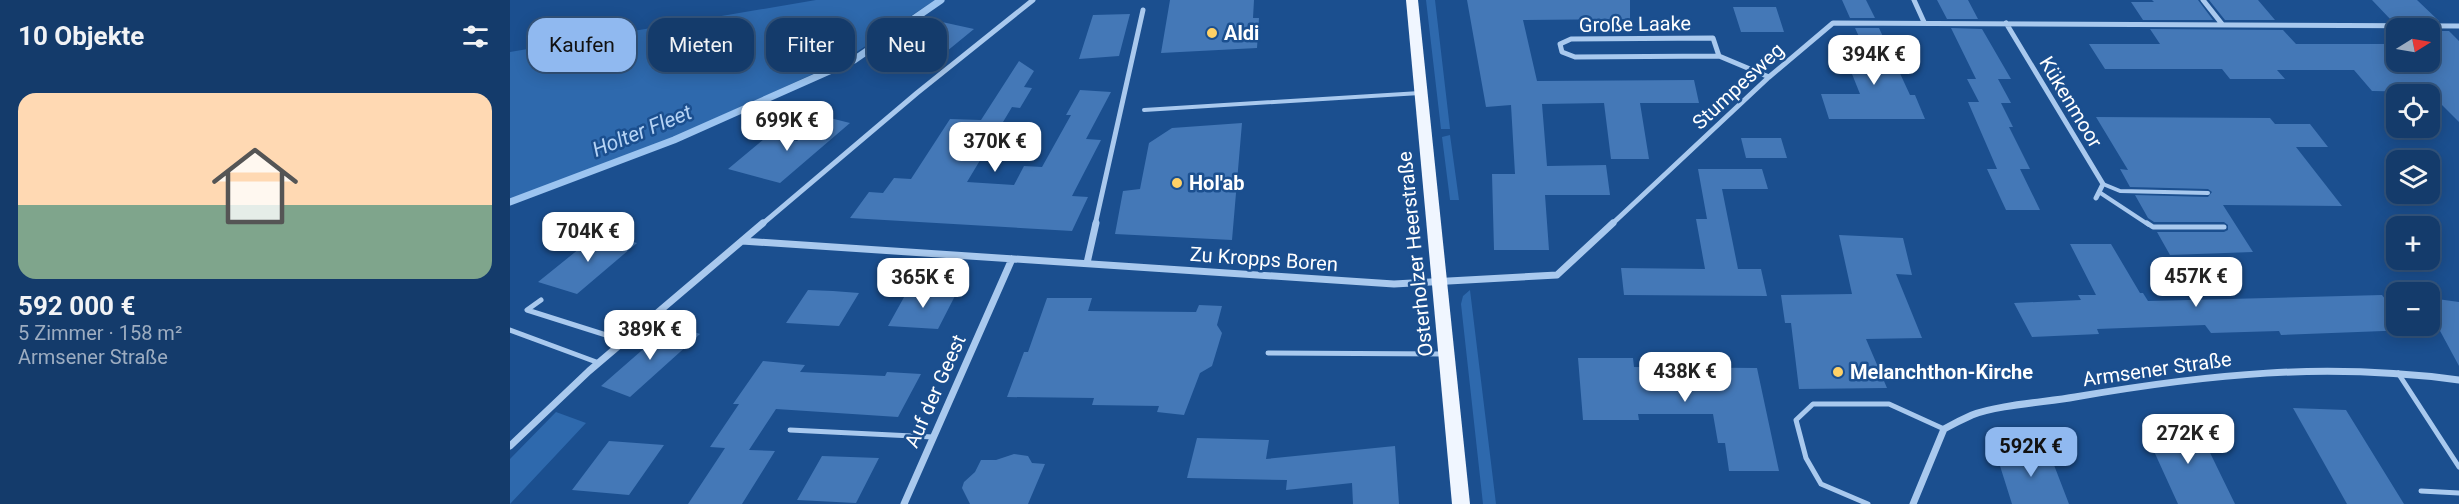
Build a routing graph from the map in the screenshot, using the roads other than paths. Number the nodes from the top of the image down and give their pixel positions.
1 (1033, 0) edge
2 (1412, 0) edge
3 (1914, 0) edge
4 (2203, 0) edge
5 (1143, 10) dead end
6 (1924, 22) junction
7 (2006, 23) junction
8 (2222, 24) junction
9 (2459, 26) edge
10 (1719, 56) junction
11 (1769, 77) junction
12 (1420, 93) junction
13 (1144, 110) dead end
14 (2103, 184) junction
15 (2099, 192) junction
16 (2208, 193) dead end
17 (2096, 198) dead end
18 (2224, 227) dead end
19 (742, 241) junction
20 (1012, 259) junction
21 (1087, 263) junction
22 (1440, 281) junction
23 (541, 300) dead end
24 (510, 330) edge
25 (625, 341) junction
26 (1268, 353) dead end
27 (1447, 354) junction
28 (599, 363) junction
29 (2397, 371) junction
30 (2459, 380) edge
31 (1944, 429) junction
32 (790, 430) dead end
33 (933, 437) junction
34 (514, 438) edge
35 (510, 446) edge
36 (2459, 467) edge
37 (2421, 491) dead end
38 (2459, 494) edge
39 (904, 504) edge
40 (1461, 504) edge
41 (1868, 504) edge
42 (1913, 504) edge

1 - 19 street
2 - 12 main road, Osterholzer Heerstraße
3 - 6 street
4 - 8 street
5 - 21 street
6 - 7 street, Stumpesweg
6 - 11 street, Stumpesweg
7 - 8 street, Stumpesweg
7 - 14 street, Kükenmoor
8 - 9 street, Stumpesweg
10 - 10 street, Große Laake
10 - 11 street, Große Laake
11 - 22 street, Stumpesweg
12 - 13 lane
12 - 22 main road, Osterholzer Heerstraße
14 - 15 street
14 - 16 lane
15 - 17 street
15 - 18 lane
19 - 20 street, Zu Kropps Boren
19 - 25 street
20 - 21 street, Zu Kropps Boren
20 - 33 street, Auf der Geest
21 - 22 street, Zu Kropps Boren
22 - 27 main road, Osterholzer Heerstraße
23 - 25 lane
24 - 28 lane
25 - 28 street
26 - 27 lane
27 - 40 main road, Osterholzer Heerstraße
28 - 34 street
29 - 30 street, Armsener Straße
29 - 31 street, Armsener Straße
29 - 36 lane
31 - 41 lane
31 - 42 street
32 - 33 lane
33 - 39 street, Auf der Geest
34 - 35 street
37 - 38 lane

